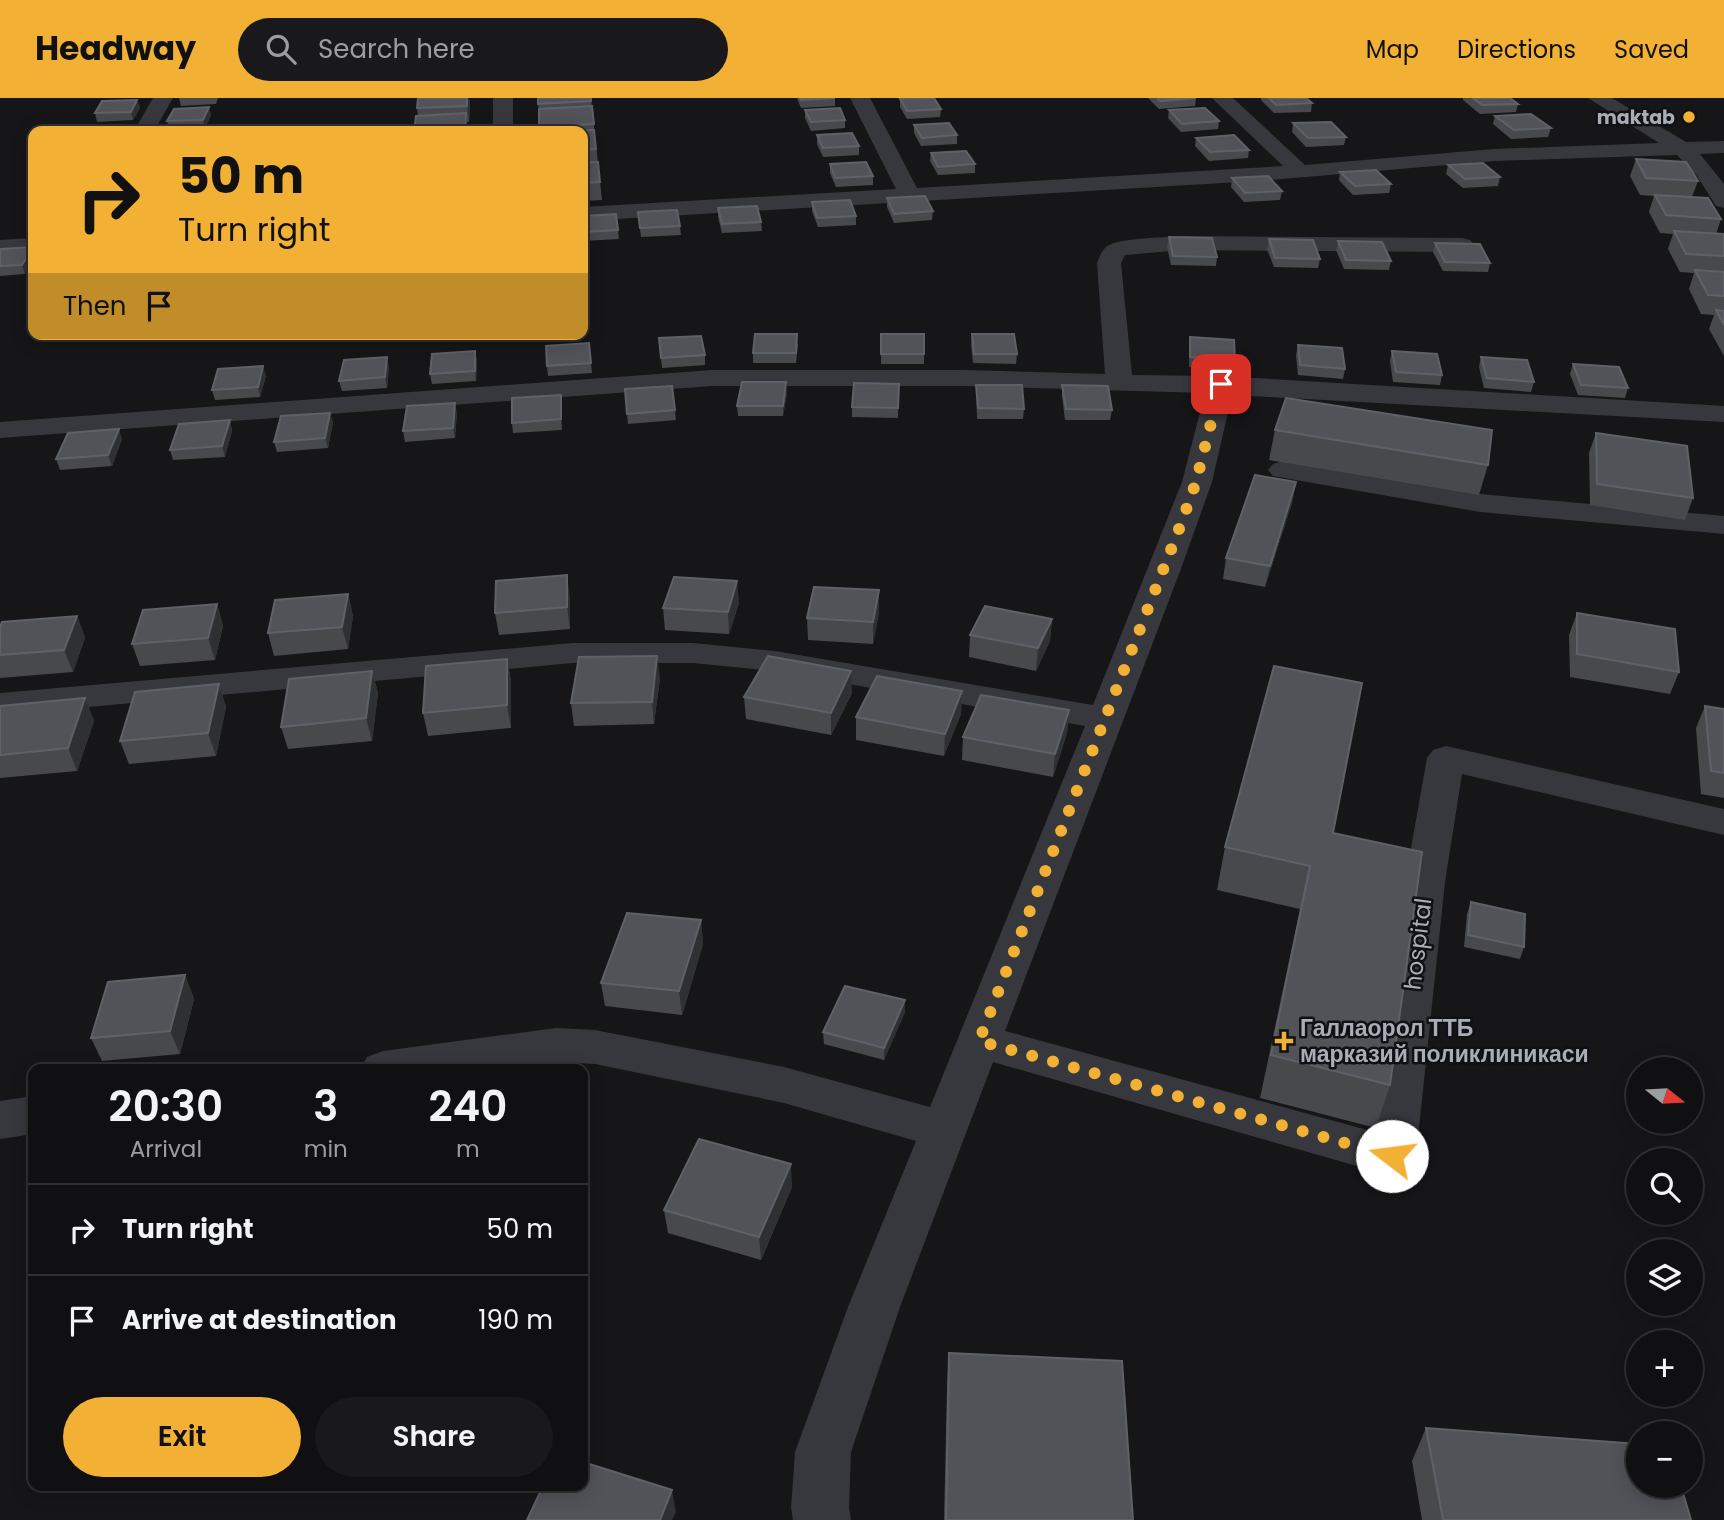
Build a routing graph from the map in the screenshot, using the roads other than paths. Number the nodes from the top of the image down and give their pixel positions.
1 (163, 98) edge
2 (503, 98) edge
3 (860, 98) edge
4 (1222, 98) edge
5 (1598, 98) edge
6 (147, 126) edge
7 (503, 126) edge
8 (1724, 147) edge
9 (1683, 149) junction
10 (1300, 171) junction
11 (909, 194) junction
12 (1724, 201) edge
13 (588, 214) edge
14 (28, 245) edge
15 (1462, 245) edge
16 (0, 247) edge
17 (1119, 381) junction
18 (1221, 384) junction
19 (1724, 414) edge
20 (0, 430) edge
21 (1283, 470) dead end
22 (1724, 525) edge
23 (0, 704) edge
24 (1107, 719) junction
25 (1724, 822) edge
26 (979, 1041) junction
27 (419, 1064) edge
28 (28, 1116) edge
29 (0, 1120) edge
30 (944, 1130) junction
31 (822, 1520) edge

1 - 6 lane
2 - 7 lane
3 - 11 lane
4 - 10 lane
5 - 9 lane
8 - 9 lane
9 - 10 lane
9 - 12 lane
10 - 11 lane
11 - 13 lane
14 - 16 lane
15 - 17 lane
17 - 18 lane
17 - 20 lane
18 - 19 lane
18 - 24 lane
21 - 22 lane
23 - 24 lane
24 - 26 lane
25 - 26 lane, hospital
26 - 30 lane
27 - 30 lane
28 - 29 lane
30 - 31 lane

